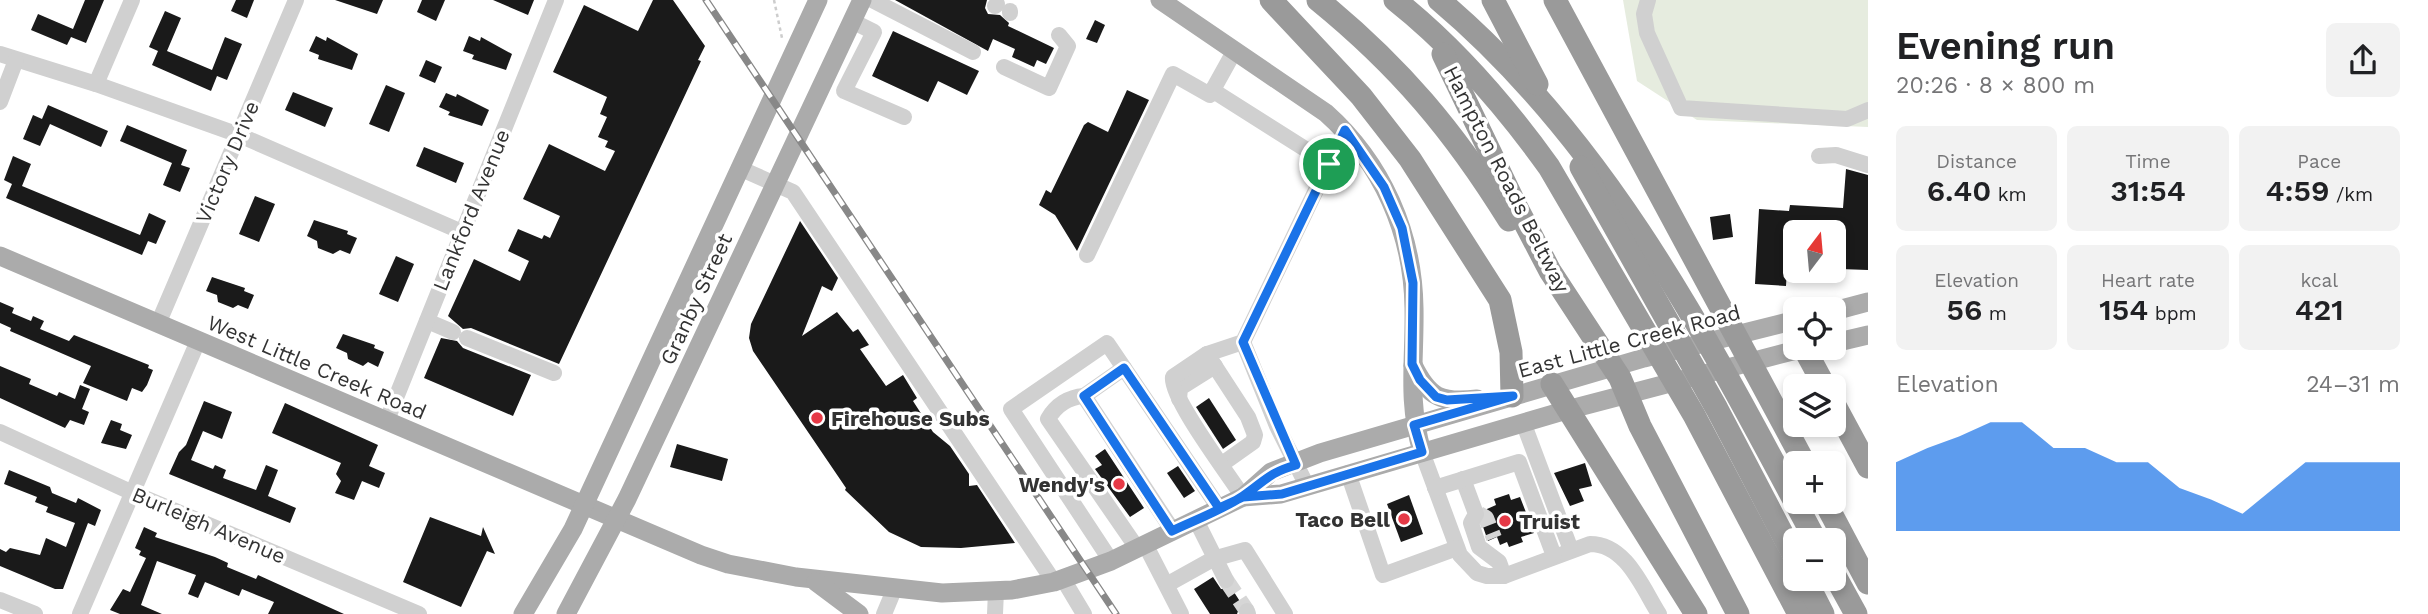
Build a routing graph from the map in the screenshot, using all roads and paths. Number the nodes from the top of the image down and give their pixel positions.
1 (132, 0) edge
2 (296, 0) edge
3 (556, 0) edge
4 (774, 0) edge
5 (818, 0) edge
6 (862, 0) edge
7 (872, 0) edge
8 (1160, 0) edge
9 (1271, 0) edge
10 (1318, 0) edge
11 (1389, 0) edge
12 (1395, 0) edge
13 (1439, 0) edge
14 (1493, 0) edge
15 (1555, 0) edge
16 (1649, 1) edge
17 (1420, 11) edge
18 (852, 22) junction
19 (1059, 35) dead end
20 (1235, 50) junction
21 (972, 52) dead end
22 (0, 54) edge
23 (16, 60) junction
24 (787, 66) junction
25 (1004, 67) dead end
26 (96, 84) junction
27 (1212, 90) junction
28 (0, 102) edge
29 (1868, 110) edge
30 (904, 117) dead end
31 (1345, 130) junction
32 (239, 135) junction
33 (1819, 156) dead end
34 (1329, 164) junction
35 (1868, 165) edge
36 (739, 168) junction
37 (784, 188) junction
38 (463, 232) junction
39 (1087, 255) dead end
40 (0, 256) edge
41 (1868, 302) edge
42 (1846, 308) edge
43 (427, 321) junction
44 (1783, 323) edge
45 (158, 324) junction
46 (1771, 326) junction
47 (1581, 328) junction
48 (1783, 334) edge
49 (1868, 335) edge
50 (1846, 340) edge
51 (198, 341) junction
52 (1243, 342) junction
53 (1783, 353) edge
54 (1211, 360) junction
55 (1412, 364) junction
56 (1124, 368) junction
57 (554, 373) dead end
58 (1552, 384) junction
59 (1084, 396) junction
60 (1513, 396) junction
61 (1567, 410) junction
62 (387, 420) junction
63 (1523, 422) junction
64 (1414, 425) junction
65 (1846, 426) edge
66 (0, 432) edge
67 (1798, 451) edge
68 (1422, 452) junction
69 (1222, 464) junction
70 (1296, 465) junction
71 (1868, 467) edge
72 (1348, 473) junction
73 (1463, 479) junction
74 (1307, 486) junction
75 (1435, 488) junction
76 (133, 493) junction
77 (1243, 497) junction
78 (584, 506) junction
79 (1219, 508) junction
80 (1831, 514) edge
81 (616, 520) junction
82 (1196, 520) junction
83 (1809, 528) edge
84 (1172, 531) junction
85 (1783, 535) edge
86 (1141, 546) junction
87 (1457, 548) junction
88 (1571, 550) junction
89 (1554, 556) junction
90 (1213, 559) junction
91 (1111, 561) junction
92 (1504, 576) junction
93 (812, 580) junction
94 (1058, 580) junction
95 (1226, 580) tunnel mouth
96 (1868, 583) edge
97 (1168, 584) junction
98 (894, 590) junction
99 (996, 591) junction
100 (1811, 591) edge
101 (1843, 591) edge
102 (0, 600) edge
103 (35, 614) edge
104 (80, 614) edge
105 (419, 614) edge
106 (523, 614) edge
107 (566, 614) edge
108 (859, 614) edge
109 (884, 614) edge
110 (995, 614) edge
111 (1083, 614) edge
112 (1181, 614) edge
113 (1285, 614) edge
114 (1659, 614) edge
115 (1696, 614) edge
116 (1738, 614) edge
117 (1799, 614) edge
118 (1823, 614) edge
119 (1856, 614) edge

1 - 26 street
2 - 32 street, Victory Drive
3 - 38 street, Lankford Avenue
4 - 24 path
5 - 24 main road, Granby Street
6 - 18 main road, Granby Street
7 - 21 street
8 - 20 main road
9 - 60 highway
10 - 47 highway
11 - 17 highway
12 - 17 highway
13 - 83 highway
14 - 85 highway
15 - 67 highway
16 - 29 street
17 - 47 highway, Hampton Roads Beltway
17 - 117 highway
18 - 30 street
18 - 37 main road, Granby Street
19 - 25 street
20 - 27 street
20 - 31 main road
22 - 23 street
23 - 26 street
23 - 28 street
24 - 36 main road, Granby Street
26 - 32 street
27 - 34 street
27 - 39 street
31 - 34 street
31 - 55 main road
32 - 38 street
32 - 45 street, Victory Drive
33 - 35 street
34 - 52 street
36 - 37 street
36 - 78 main road, Granby Street
37 - 81 main road, Granby Street
37 - 94 street
38 - 43 street, Lankford Avenue
40 - 45 main road, West Little Creek Road
41 - 42 main road
43 - 57 street
43 - 62 street, Lankford Avenue
44 - 46 main road, East Little Creek Road
45 - 51 main road, West Little Creek Road
46 - 48 main road
46 - 58 main road, East Little Creek Road
47 - 116 highway
49 - 50 main road
51 - 62 main road, West Little Creek Road
51 - 76 street
52 - 54 street
52 - 70 street
53 - 61 main road, East Little Creek Road
54 - 69 street
54 - 69 street
55 - 60 main road
55 - 64 main road
56 - 59 street
56 - 79 street
56 - 91 street
58 - 60 main road, East Little Creek Road
58 - 61 highway
59 - 84 street
59 - 86 street
60 - 64 main road, East Little Creek Road
61 - 63 main road, East Little Creek Road
61 - 115 highway
62 - 78 main road, West Little Creek Road
63 - 68 main road, East Little Creek Road
63 - 88 street
64 - 68 main road
64 - 70 main road, East Little Creek Road
65 - 71 highway
66 - 76 street, Burleigh Avenue
68 - 72 main road, East Little Creek Road
68 - 75 street
69 - 77 street
70 - 74 street
70 - 77 main road, East Little Creek Road
72 - 74 main road, East Little Creek Road
72 - 87 street
73 - 75 street
73 - 89 street
73 - 92 street
74 - 77 main road, East Little Creek Road
75 - 87 street
76 - 104 street
76 - 105 street, Burleigh Avenue
77 - 79 main road, East Little Creek Road
78 - 81 main road, West Little Creek Road
78 - 106 main road, Granby Street
79 - 82 main road, East Little Creek Road
80 - 96 highway
81 - 93 main road, East Little Creek Road
81 - 107 main road, Granby Street
82 - 84 main road, East Little Creek Road
82 - 90 street
84 - 86 main road, East Little Creek Road
86 - 91 main road, East Little Creek Road
86 - 97 street
87 - 92 street
88 - 89 street
88 - 114 street
89 - 92 street
90 - 95 street
90 - 97 street
90 - 113 street
91 - 94 main road, East Little Creek Road
93 - 98 main road, East Little Creek Road
93 - 108 main road
94 - 99 main road, East Little Creek Road
94 - 111 street
97 - 112 street
98 - 99 main road, East Little Creek Road
98 - 109 street
99 - 110 street
100 - 118 highway
101 - 119 highway
102 - 103 street

